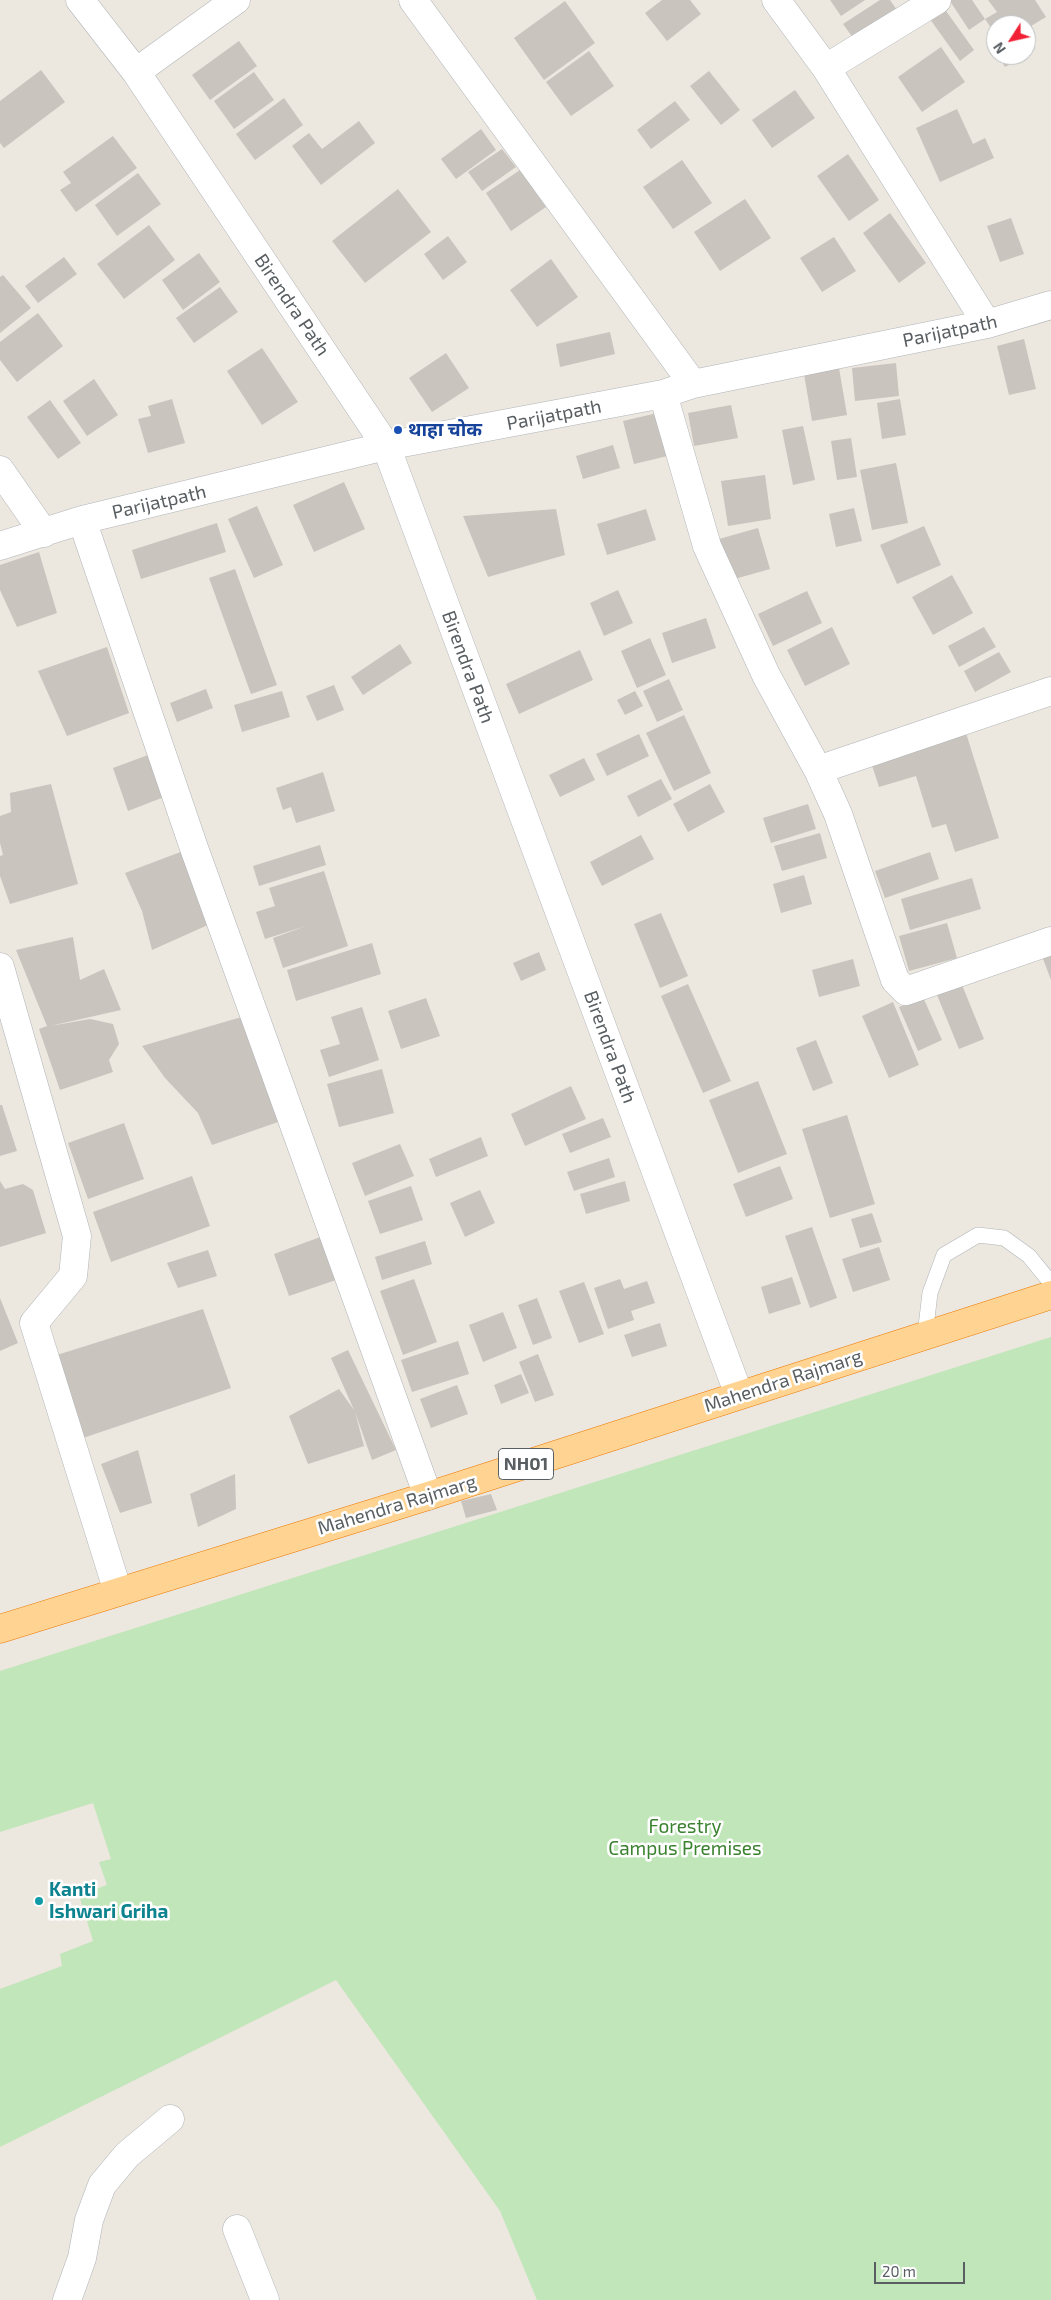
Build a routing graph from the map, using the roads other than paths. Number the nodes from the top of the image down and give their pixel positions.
1 (80, 0) edge
2 (236, 0) edge
3 (413, 0) edge
4 (776, 0) edge
5 (937, 0) edge
6 (826, 68) junction
7 (136, 72) junction
8 (1051, 305) edge
9 (988, 324) junction
10 (692, 384) junction
11 (663, 394) junction
12 (386, 446) junction
13 (0, 470) edge
14 (82, 520) junction
15 (44, 532) junction
16 (0, 546) edge
17 (1051, 690) edge
18 (818, 770) junction
19 (1051, 942) edge
20 (0, 967) edge
21 (1051, 1284) edge
22 (1051, 1295) edge
23 (925, 1335) junction
24 (739, 1395) junction
25 (428, 1496) junction
26 (118, 1592) junction
27 (0, 1629) edge
28 (170, 2119) dead end
29 (236, 2229) dead end
30 (67, 2300) edge
31 (264, 2300) edge

1 - 7 street, Birendra Path
2 - 7 street
3 - 10 street
4 - 6 street
5 - 6 street
6 - 9 street
7 - 12 street, Birendra Path
8 - 9 street, Parijatpath
9 - 10 street, Parijatpath
10 - 11 street, Parijatpath
11 - 12 street, Parijatpath
11 - 18 street
12 - 14 street, Parijatpath
12 - 24 street, Birendra Path
13 - 15 street
14 - 15 street, Parijatpath
14 - 25 street
15 - 16 street, Parijatpath
17 - 18 street
18 - 19 street
20 - 26 street
21 - 23 lane
22 - 23 highway, Mahendra Rajmarg / NH01
23 - 24 highway, Mahendra Rajmarg / NH01
24 - 25 highway, Mahendra Rajmarg / NH01
25 - 26 highway, Mahendra Rajmarg / NH01
26 - 27 highway, Mahendra Rajmarg / NH01
28 - 30 street
29 - 31 street

